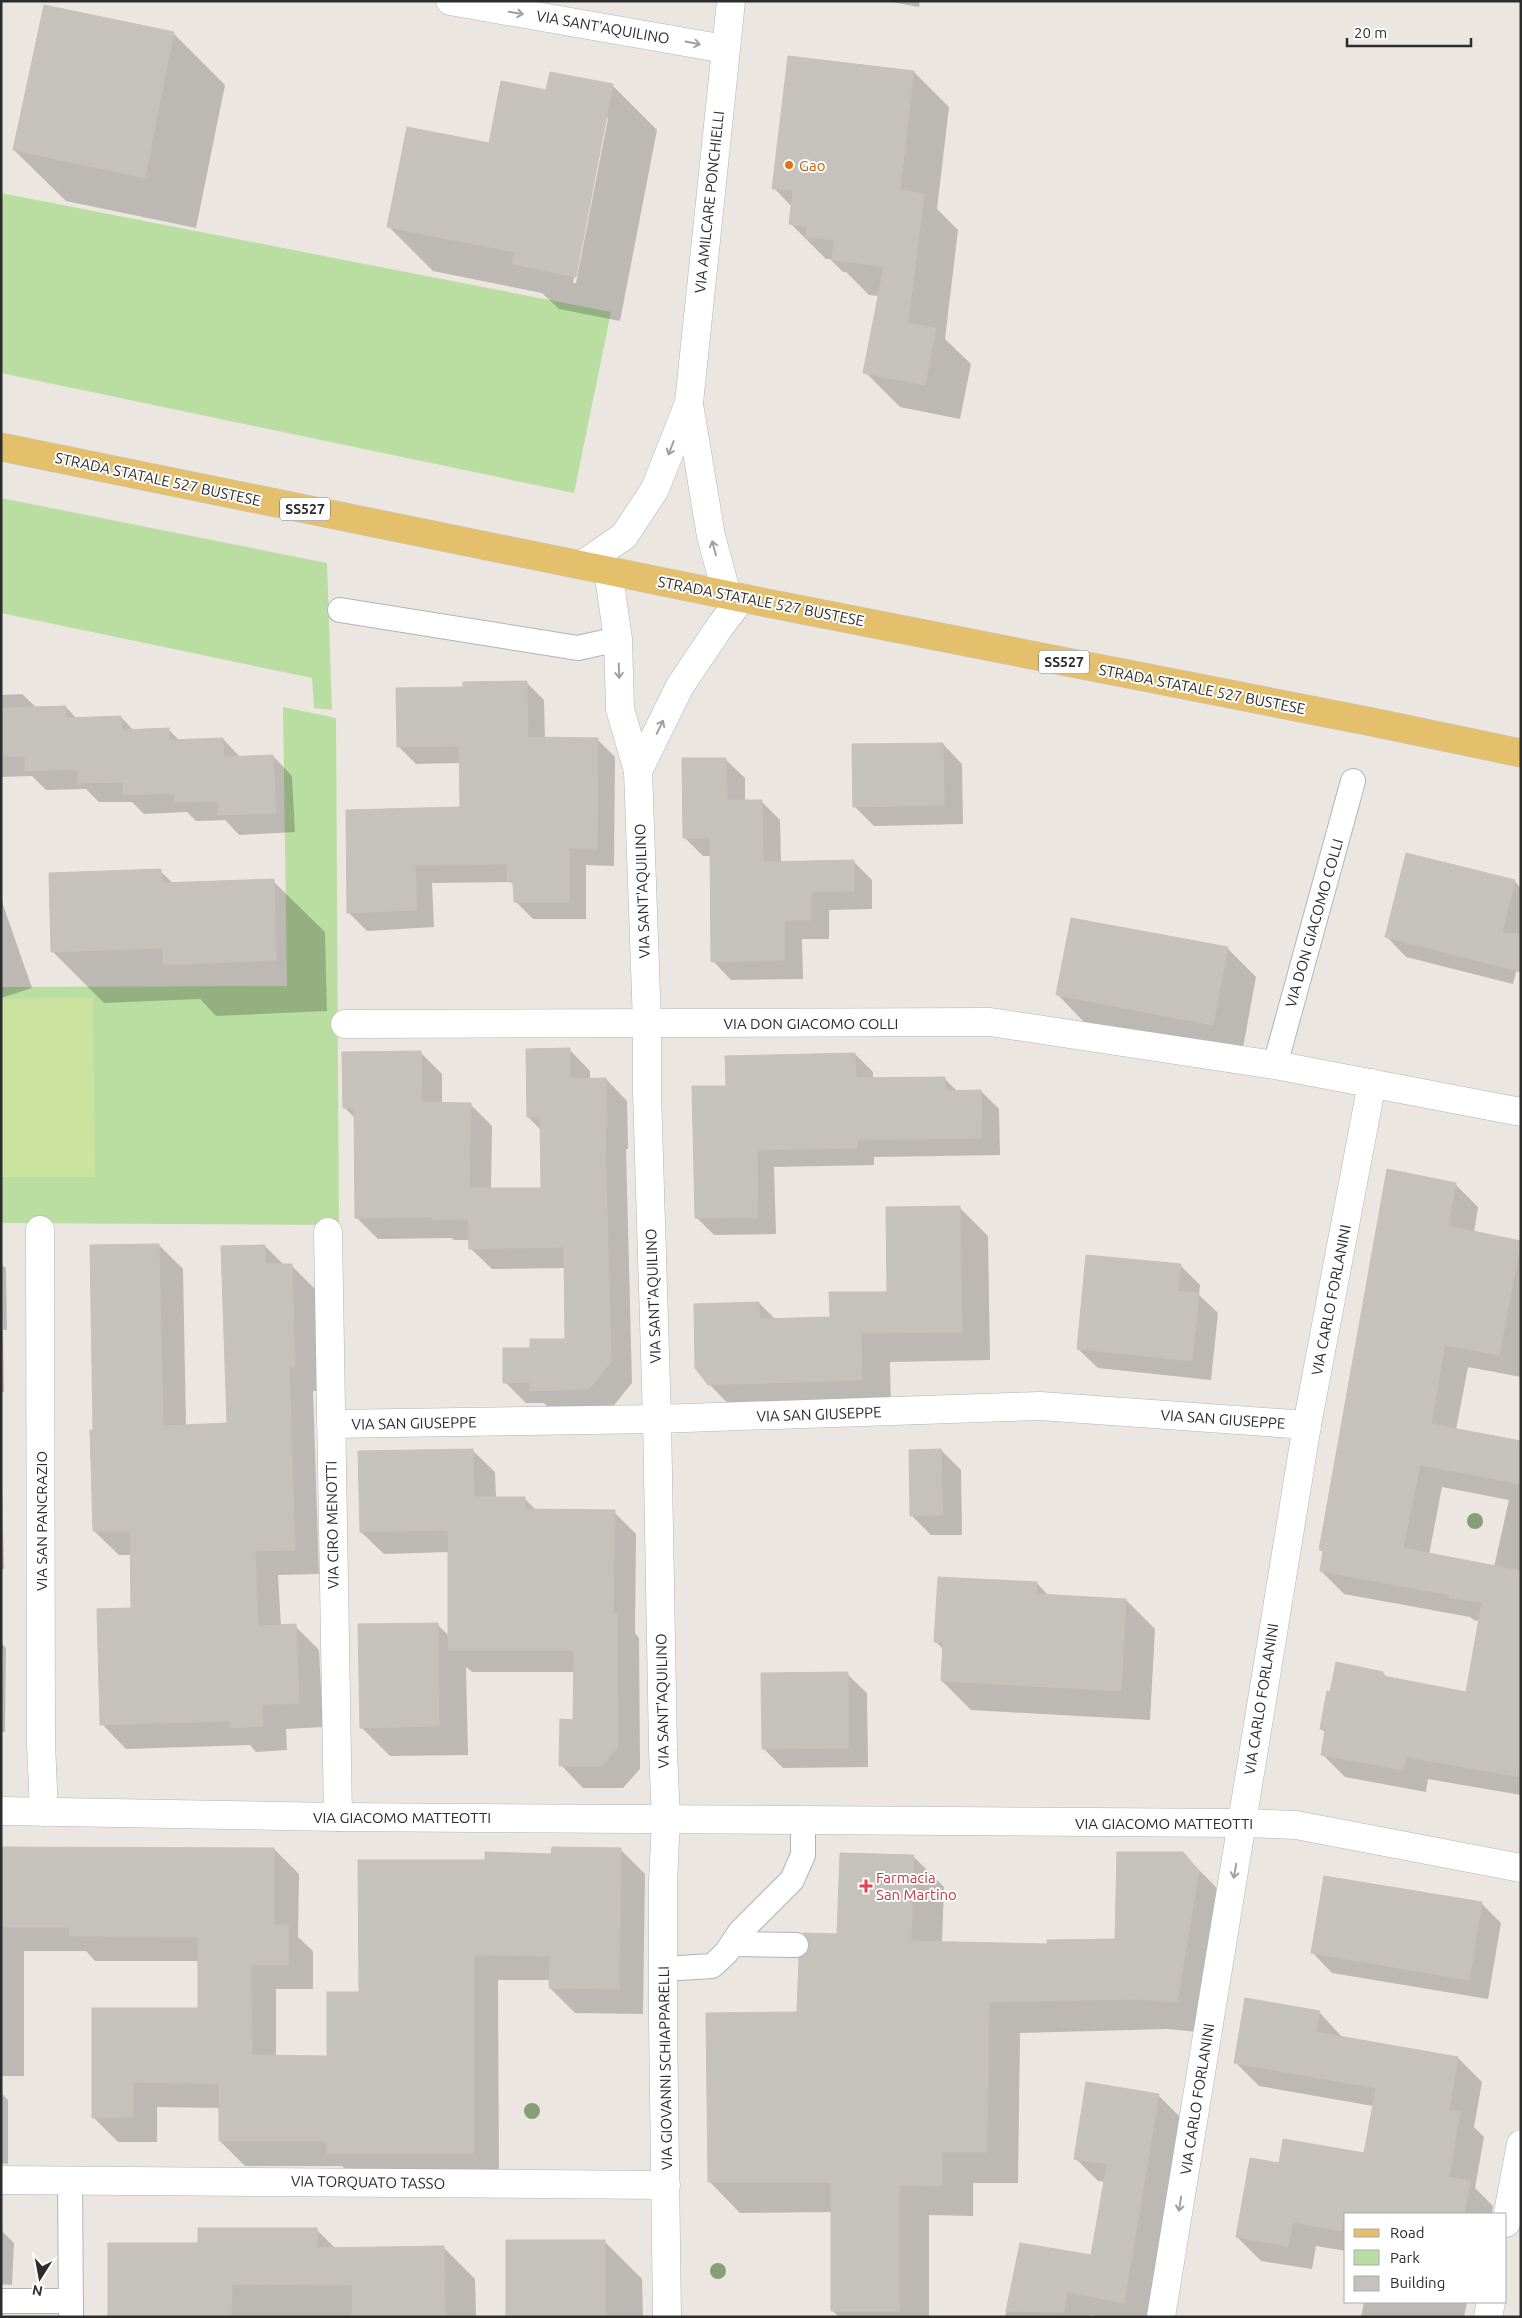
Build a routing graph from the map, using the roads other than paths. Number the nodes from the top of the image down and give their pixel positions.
1 (450, 1) edge
2 (731, 1) edge
3 (725, 49) junction
4 (688, 403) junction
5 (1, 447) edge
6 (595, 568) junction
7 (734, 597) junction
8 (340, 610) dead end
9 (618, 639) junction
10 (1521, 753) edge
11 (638, 771) junction
12 (1353, 781) dead end
13 (647, 1022) junction
14 (345, 1024) dead end
15 (1275, 1065) junction
16 (1372, 1083) junction
17 (1521, 1112) edge
18 (40, 1230) dead end
19 (328, 1232) dead end
20 (657, 1419) junction
21 (330, 1424) junction
22 (1307, 1425) junction
23 (1, 1811) edge
24 (44, 1812) junction
25 (338, 1817) junction
26 (666, 1820) junction
27 (803, 1821) junction
28 (1243, 1823) junction
29 (1521, 1868) edge
30 (733, 1944) junction
31 (796, 1945) dead end
32 (663, 1969) junction
33 (1521, 2144) edge
34 (70, 2179) junction
35 (1, 2180) edge
36 (666, 2185) junction
37 (1507, 2218) edge
38 (1, 2301) edge
39 (1491, 2303) edge
40 (71, 2309) edge
41 (666, 2317) edge
42 (1161, 2317) edge
43 (1488, 2317) edge

1 -> 3 street, VIA SANT'AQUILINO
2 - 3 street, VIA AMILCARE PONCHIELLI
3 - 4 street, VIA AMILCARE PONCHIELLI
4 -> 6 street, VIA AMILCARE PONCHIELLI
7 -> 4 street, VIA AMILCARE PONCHIELLI
5 - 6 main road, STRADA STATALE 527 BUSTESE / SS527
6 - 7 main road, STRADA STATALE 527 BUSTESE / SS527
6 - 9 street, VIA SANT'AQUILINO
7 - 10 main road, STRADA STATALE 527 BUSTESE / SS527
11 -> 7 street, VIA SANT'AQUILINO
8 - 9 lane
9 -> 11 street, VIA SANT'AQUILINO
11 - 13 street, VIA SANT'AQUILINO
12 - 15 lane, VIA DON GIACOMO COLLI
13 - 14 street, VIA DON GIACOMO COLLI
13 - 15 street, VIA DON GIACOMO COLLI
13 - 20 street, VIA SANT'AQUILINO
15 - 16 street, VIA DON GIACOMO COLLI
16 - 17 street, VIA DON GIACOMO COLLI
16 - 22 street, VIA CARLO FORLANINI
18 - 24 street, VIA SAN PANCRAZIO
19 - 21 street, VIA CIRO MENOTTI
20 - 21 street, VIA SAN GIUSEPPE
20 - 22 street, VIA SAN GIUSEPPE
20 - 26 street, VIA SANT'AQUILINO
21 - 25 street, VIA CIRO MENOTTI
22 - 28 street, VIA CARLO FORLANINI
23 - 24 street, VIA GIACOMO MATTEOTTI
24 - 25 street, VIA GIACOMO MATTEOTTI
25 - 26 street, VIA GIACOMO MATTEOTTI
26 - 27 street, VIA GIACOMO MATTEOTTI
26 - 32 street, VIA GIOVANNI SCHIAPPARELLI
27 - 28 street, VIA GIACOMO MATTEOTTI
27 - 30 lane
28 - 29 street, VIA GIACOMO MATTEOTTI
28 -> 42 street, VIA CARLO FORLANINI
30 - 31 lane
30 - 32 lane
32 - 36 street, VIA GIOVANNI SCHIAPPARELLI
33 - 37 street
34 - 35 street, VIA TORQUATO TASSO
34 - 36 street, VIA TORQUATO TASSO
34 - 40 lane
36 - 41 street, VIA GIOVANNI SCHIAPPARELLI
38 - 40 lane
39 - 43 street

